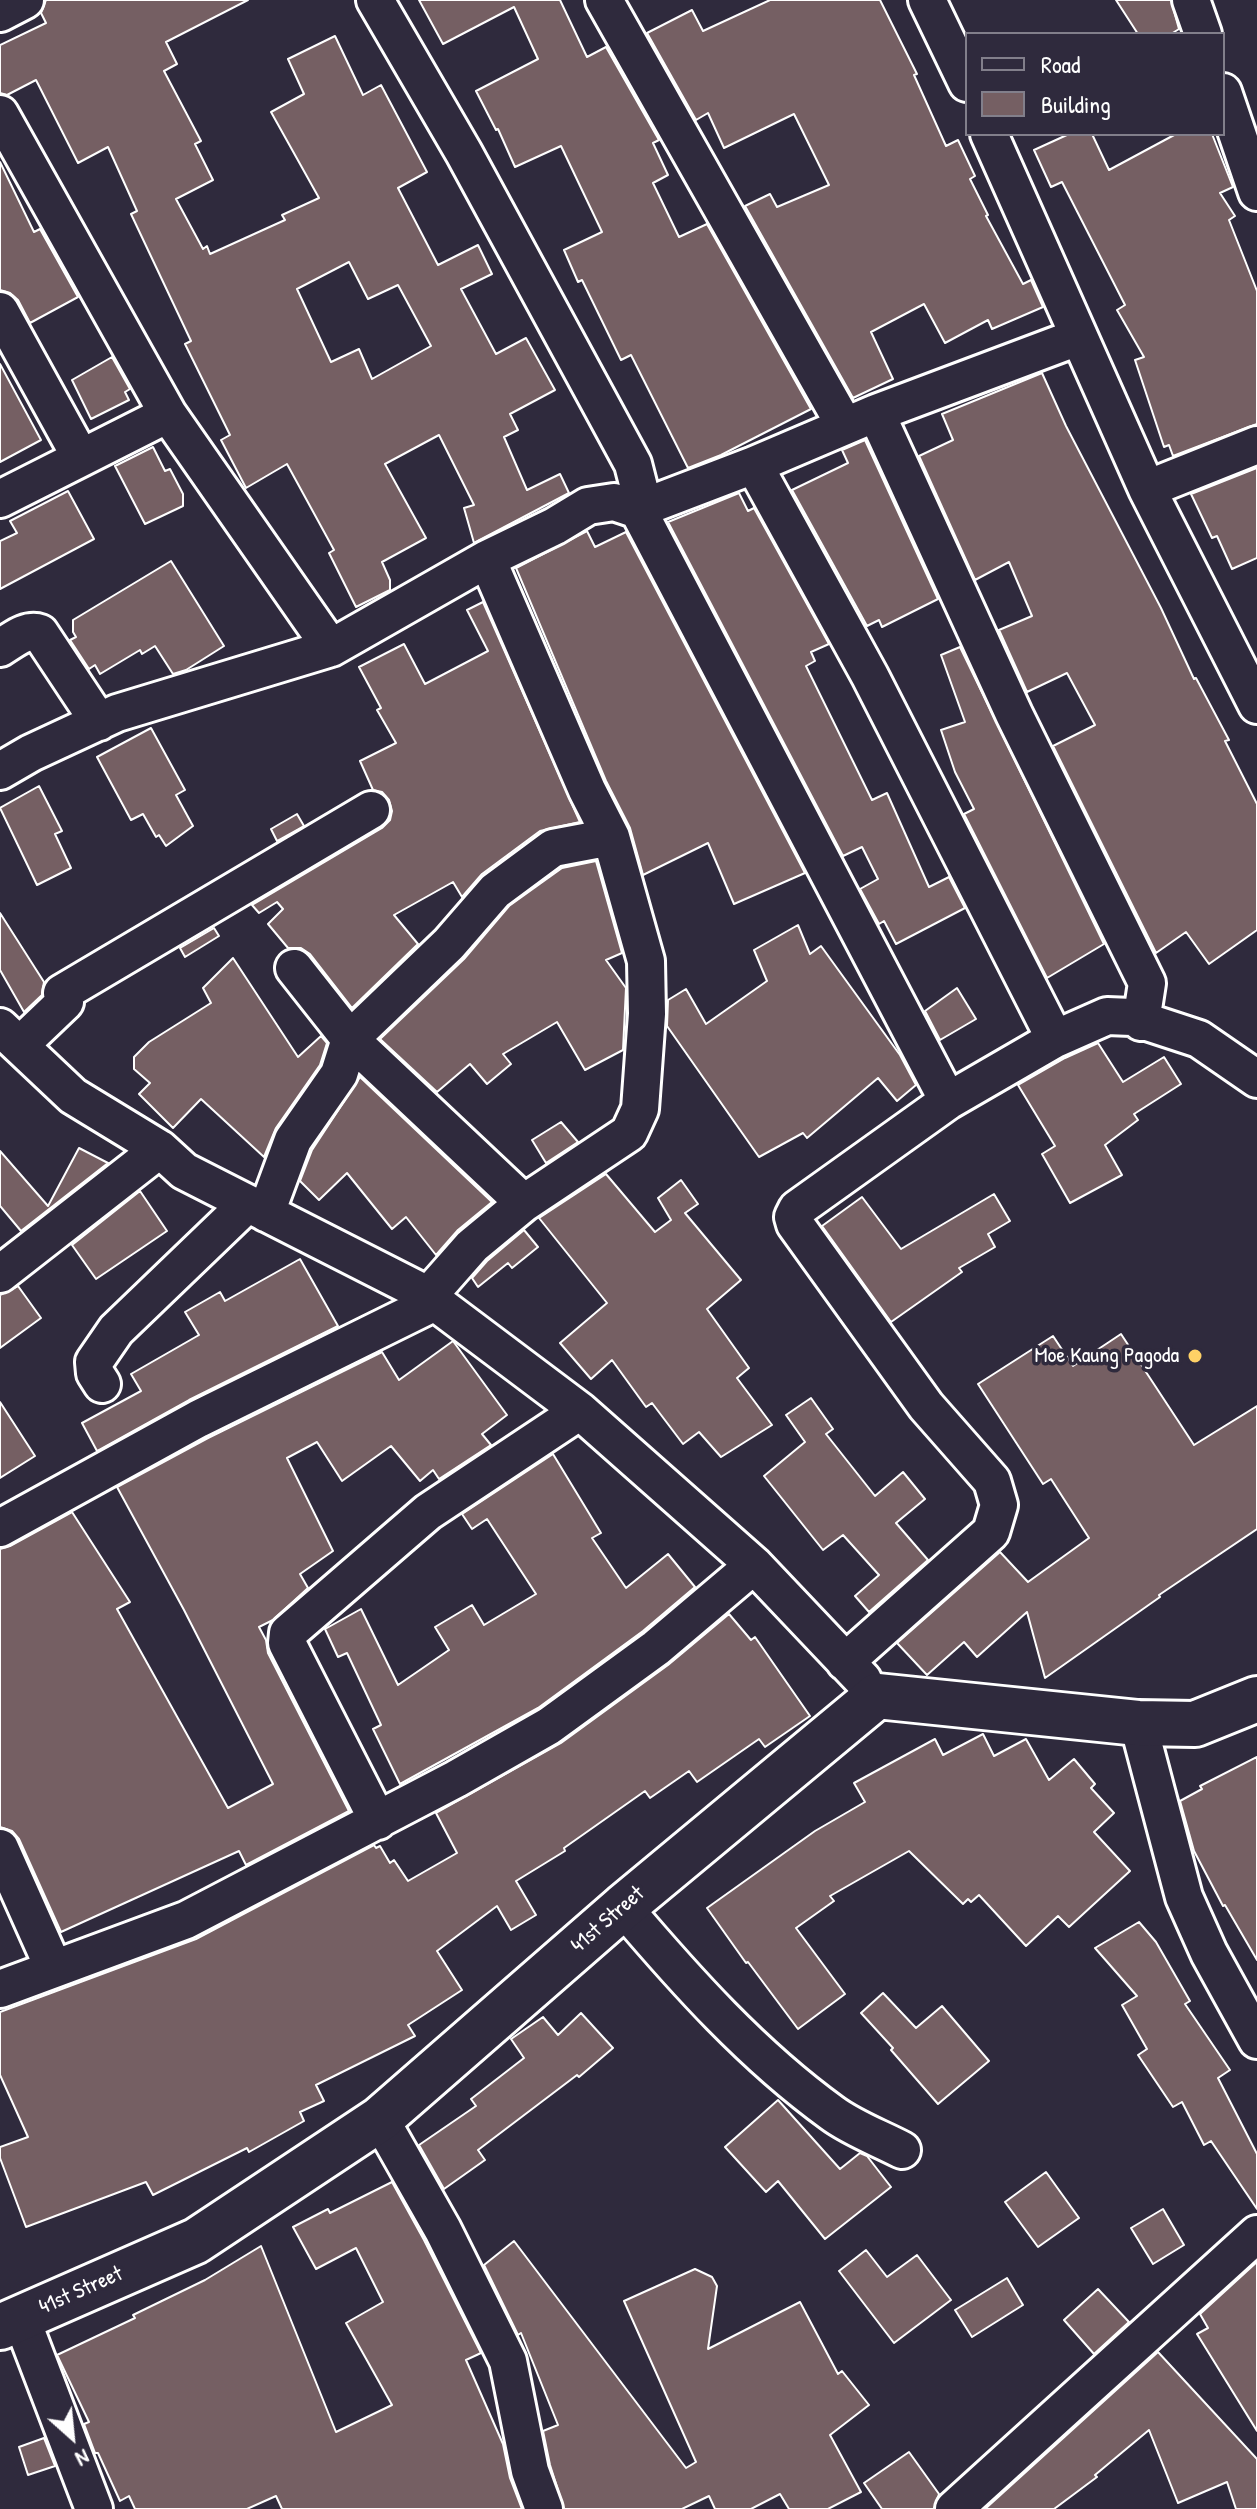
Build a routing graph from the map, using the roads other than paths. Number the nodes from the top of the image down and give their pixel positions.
1 (25, 0) edge
2 (375, 0) edge
3 (604, 0) edge
4 (927, 0) edge
5 (1191, 0) edge
6 (0, 13) edge
7 (1202, 32) edge
8 (965, 79) edge
9 (1225, 98) edge
10 (0, 114) edge
11 (990, 136) edge
12 (1257, 192) edge
13 (0, 311) edge
14 (1078, 337) junction
15 (168, 414) junction
16 (861, 420) junction
17 (1257, 445) edge
18 (81, 458) junction
19 (754, 465) junction
20 (1147, 489) junction
21 (0, 499) edge
22 (641, 509) junction
23 (487, 559) junction
24 (0, 648) edge
25 (331, 648) junction
26 (1257, 705) edge
27 (99, 722) junction
28 (0, 771) edge
29 (371, 810) dead end
30 (611, 837) junction
31 (294, 968) dead end
32 (1141, 1022) junction
33 (10, 1036) edge
34 (350, 1039) junction
35 (1055, 1039) junction
36 (1257, 1079) edge
37 (948, 1101) junction
38 (160, 1149) junction
39 (524, 1203) junction
40 (257, 1208) junction
41 (0, 1274) edge
42 (432, 1299) junction
43 (102, 1384) dead end
44 (580, 1411) junction
45 (0, 1528) edge
46 (754, 1565) junction
47 (845, 1662) junction
48 (877, 1696) junction
49 (1257, 1699) edge
50 (1138, 1723) junction
51 (378, 1821) junction
52 (0, 1848) edge
53 (623, 1907) junction
54 (54, 1969) junction
55 (0, 1989) edge
56 (1257, 2040) edge
57 (380, 2119) junction
58 (902, 2150) dead end
59 (1257, 2234) edge
60 (10, 2322) edge
61 (94, 2509) edge
62 (544, 2509) edge
63 (954, 2509) edge

1 - 6 street
2 - 22 street
3 - 16 street
4 - 8 street
5 - 7 street
9 - 12 street
10 - 15 street
11 - 14 street
13 - 18 street
14 - 16 street
14 - 20 street
15 - 18 street
15 - 25 street
16 - 19 street
16 - 32 street
17 - 20 street
18 - 21 street
19 - 22 street
19 - 35 street
20 - 26 street
22 - 23 street
22 - 37 street
23 - 25 street
23 - 30 street
24 - 27 street
25 - 27 street
27 - 28 street
29 - 33 street
30 - 34 street
30 - 39 street
31 - 34 street
32 - 35 street
32 - 36 street
33 - 38 street
34 - 39 street
34 - 40 street
35 - 37 street
37 - 47 street
38 - 40 street
38 - 41 street
39 - 42 street
40 - 42 street
40 - 43 street
42 - 44 street
42 - 45 street
44 - 46 street
44 - 51 street
46 - 47 street
46 - 51 street
47 - 48 street
48 - 50 main road
48 - 53 main road, 41st Street
49 - 50 main road
50 - 56 street
51 - 54 street
52 - 54 street
53 - 57 main road, 41st Street
53 - 58 street
54 - 55 street
57 - 60 main road, 41st Street
57 - 62 street
59 - 63 street
60 - 61 street

